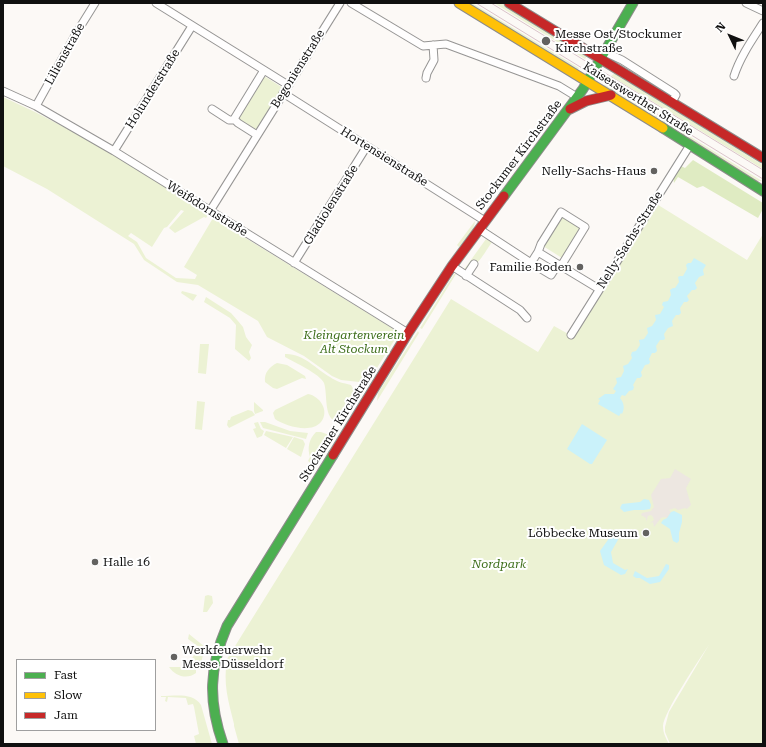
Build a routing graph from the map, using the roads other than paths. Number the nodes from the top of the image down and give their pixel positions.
1 (95, 3) edge
2 (156, 3) edge
3 (340, 3) edge
4 (351, 3) edge
5 (459, 3) edge
6 (510, 3) edge
7 (633, 3) edge
8 (746, 3) edge
9 (763, 11) edge
10 (763, 23) edge
11 (192, 26) junction
12 (434, 45) junction
13 (603, 56) junction
14 (264, 70) junction
15 (734, 76) dead end
16 (426, 78) dead end
17 (588, 81) junction
18 (288, 85) junction
19 (3, 91) edge
20 (283, 93) junction
21 (611, 95) junction
22 (578, 99) junction
23 (36, 106) junction
24 (212, 109) dead end
25 (235, 120) junction
26 (257, 135) junction
27 (690, 145) junction
28 (367, 146) junction
29 (114, 151) junction
30 (763, 158) edge
31 (747, 182) junction
32 (763, 184) edge
33 (763, 192) edge
34 (210, 211) junction
35 (485, 221) junction
36 (479, 229) junction
37 (538, 252) junction
38 (294, 263) junction
39 (531, 263) junction
40 (474, 264) dead end
41 (559, 265) junction
42 (452, 266) junction
43 (466, 276) junction
44 (599, 289) junction
45 (527, 318) dead end
46 (408, 333) junction
47 (571, 335) dead end
48 (224, 744) edge

1 - 23 street, Lilienstraße
2 - 11 street
3 - 18 street, Begonienstraße
4 - 12 street
5 - 17 street, Kaiserswerther Straße
6 - 13 street, Kaiserswerther Straße
7 - 13 street
8 - 9 street
10 - 15 street
11 - 14 street
11 - 29 street, Holunderstraße
12 - 16 street
12 - 22 street
13 - 17 street
13 - 30 street, Kaiserswerther Straße
14 - 18 street
14 - 25 street
17 - 21 street, Kaiserswerther Straße
17 - 22 street
18 - 20 street, Begonienstraße
19 - 23 street, Weißdornstraße
20 - 26 street, Begonienstraße
20 - 28 street, Hortensienstraße
21 - 22 street
21 - 27 street, Kaiserswerther Straße
22 - 35 street, Stockumer Kirchstraße
23 - 29 street, Weißdornstraße
24 - 25 street
25 - 26 street
26 - 34 street, Begonienstraße
27 - 31 street, Kaiserswerther Straße
27 - 44 street, Nelly-Sachs-Straße
28 - 35 street, Hortensienstraße
28 - 38 street, Gladiolenstraße
29 - 34 street, Weißdornstraße
31 - 32 street
31 - 33 street, Kaiserswerther Straße
34 - 38 street, Weißdornstraße
35 - 36 street, Stockumer Kirchstraße
36 - 39 street
36 - 42 street, Stockumer Kirchstraße
37 - 39 street
37 - 41 street
37 - 41 street
38 - 46 street, Weißdornstraße
39 - 41 street
40 - 43 street
41 - 44 street
42 - 43 street
42 - 46 street, Stockumer Kirchstraße
43 - 45 street
44 - 47 street, Nelly-Sachs-Straße
46 - 48 street, Stockumer Kirchstraße

